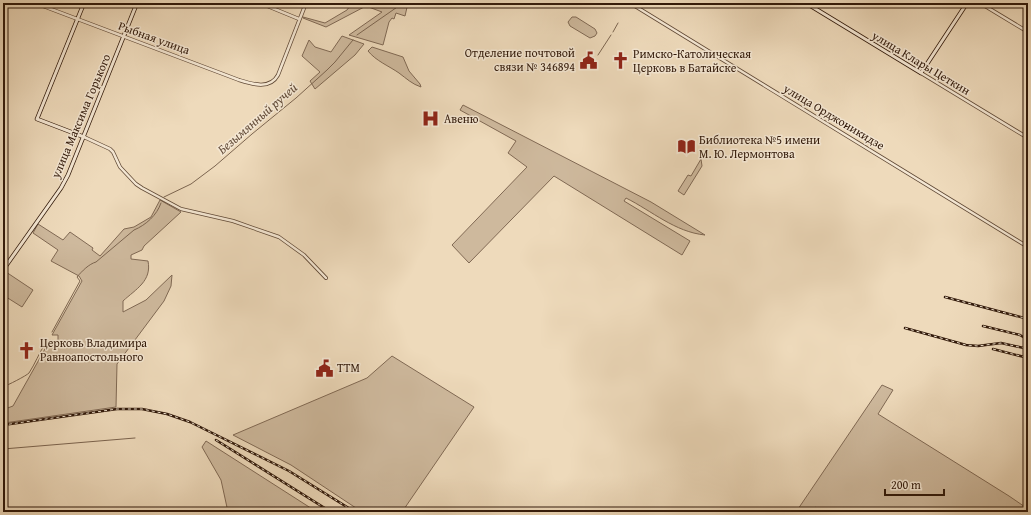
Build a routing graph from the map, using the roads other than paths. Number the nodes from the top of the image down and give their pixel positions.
1 (35, 3) edge
2 (84, 3) edge
3 (137, 3) edge
4 (260, 3) edge
5 (306, 3) edge
6 (630, 3) edge
7 (806, 3) edge
8 (967, 3) edge
9 (980, 3) edge
10 (77, 19) junction
11 (299, 19) junction
12 (1028, 32) edge
13 (124, 37) junction
14 (921, 73) junction
15 (84, 137) junction
16 (1028, 138) edge
17 (1028, 247) edge
18 (3, 270) edge
19 (326, 278) dead end
20 (3, 505) edge
21 (6, 512) edge

1 - 10 street, Рыбная улица
2 - 10 main road
3 - 13 main road, улица Максима Горького
4 - 11 street
5 - 11 street
6 - 17 street, улица Орджоникидзе
7 - 14 main road, улица Клары Цеткин
8 - 14 main road
9 - 12 street
10 - 13 street, Рыбная улица
10 - 15 main road
11 - 13 street, Рыбная улица
13 - 15 main road, улица Максима Горького
14 - 16 street, улица Клары Цеткин
15 - 18 main road, улица Максима Горького
15 - 19 street
20 - 21 main road

